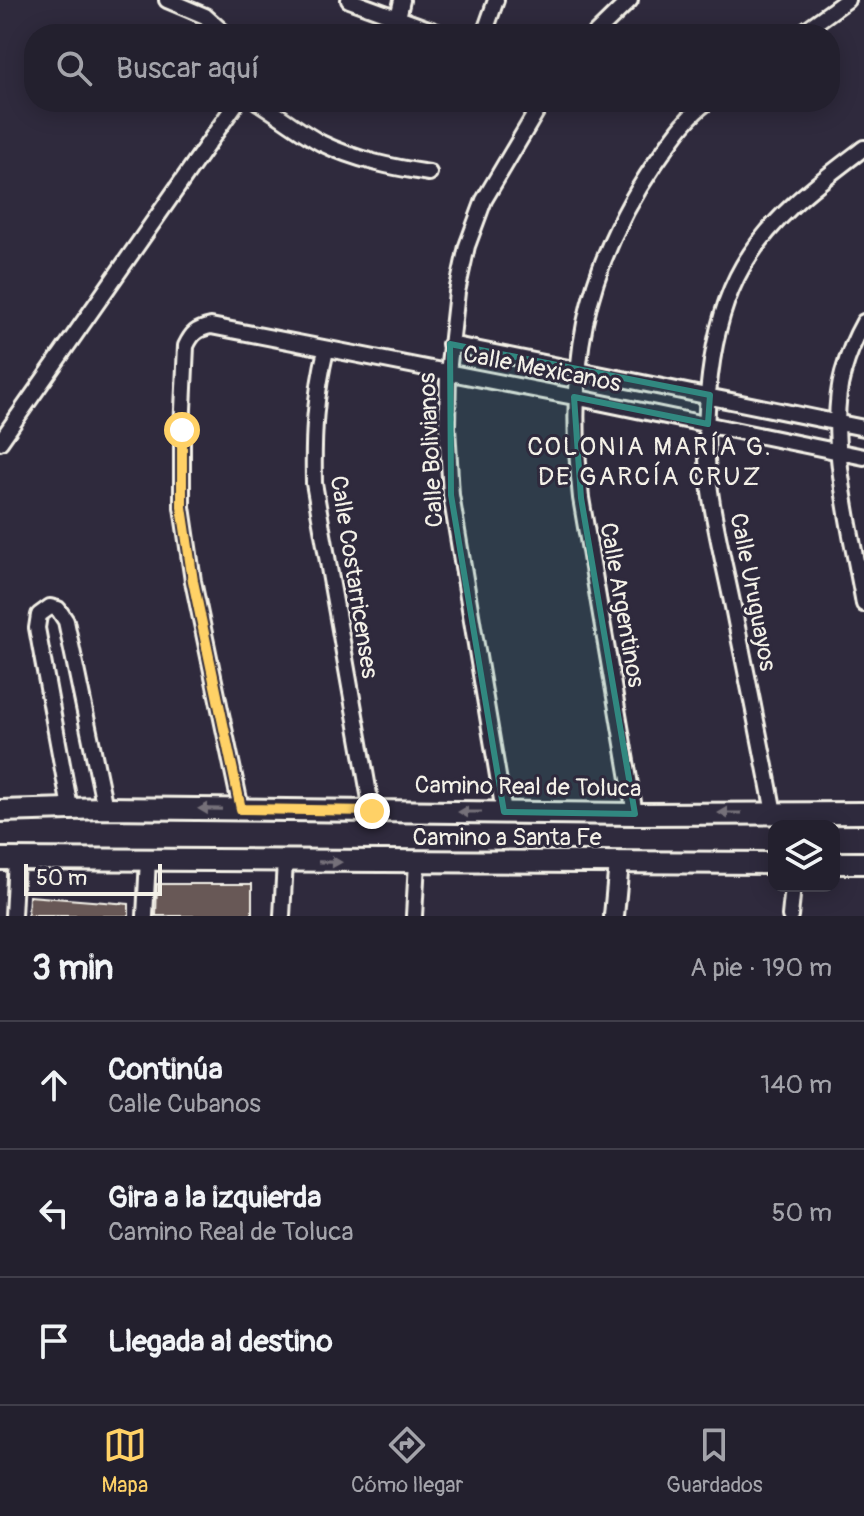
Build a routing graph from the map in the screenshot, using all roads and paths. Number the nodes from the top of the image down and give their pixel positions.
1 (167, 0) edge
2 (349, 0) edge
3 (402, 0) edge
4 (496, 0) edge
5 (630, 0) edge
6 (847, 0) edge
7 (398, 18) junction
8 (214, 24) edge
9 (414, 24) edge
10 (488, 24) edge
11 (605, 24) edge
12 (814, 24) edge
13 (230, 112) edge
14 (274, 112) edge
15 (536, 112) edge
16 (697, 112) edge
17 (864, 148) edge
18 (429, 173) dead end
19 (864, 322) edge
20 (450, 344) junction
21 (326, 350) junction
22 (577, 370) junction
23 (448, 373) junction
24 (710, 395) junction
25 (574, 397) junction
26 (837, 422) junction
27 (708, 424) junction
28 (864, 428) edge
29 (3, 432) edge
30 (839, 452) junction
31 (864, 457) edge
32 (864, 604) edge
33 (70, 808) junction
34 (105, 808) junction
35 (241, 809) junction
36 (0, 811) edge
37 (372, 811) junction
38 (504, 812) junction
39 (774, 813) junction
40 (864, 813) edge
41 (635, 814) junction
42 (8, 859) edge
43 (148, 859) junction
44 (285, 861) junction
45 (417, 862) junction
46 (619, 863) junction
47 (768, 863) edge
48 (840, 863) edge
49 (864, 863) edge
50 (792, 892) edge
51 (13, 916) edge
52 (145, 916) edge
53 (282, 916) edge
54 (414, 916) edge
55 (614, 916) edge
56 (790, 916) edge

1 - 8 street
2 - 7 street
3 - 7 street
4 - 10 street
5 - 11 street
6 - 12 street
7 - 9 street
13 - 29 street
14 - 18 street
15 - 20 street, Calle Bolivianos
16 - 22 street, Calle Argentinos
17 - 24 street, Calle Uruguayos
19 - 26 street
20 - 22 street
20 - 23 street, Calle Bolivianos
21 - 23 street, Calle Mexicanos
21 - 35 street, Calle Mexicanos
21 - 37 street, Calle Costarricenses
22 - 24 street
22 - 25 street, Calle Argentinos
23 - 25 street, Calle Mexicanos
23 - 38 street, Calle Bolivianos
24 - 26 street
24 - 27 street, Calle Uruguayos
25 - 27 street, Calle Mexicanos
25 - 41 street, Calle Argentinos
26 - 28 street
26 - 30 street
27 - 30 street, Calle Mexicanos
27 - 39 street, Calle Uruguayos
30 - 31 street, Calle Mexicanos
30 - 32 street
33 - 34 main road, Camino Real de Toluca
33 - 34 street
33 - 36 main road, Camino Real de Toluca
35 -> 34 main road, Camino Real de Toluca
35 - 37 main road, Camino Real de Toluca
38 -> 37 main road, Camino Real de Toluca
38 - 41 main road, Camino Real de Toluca
39 - 40 main road, Camino Real de Toluca
39 -> 41 main road, Camino Real de Toluca
42 - 43 main road, Camino a Santa Fe
42 - 51 street
43 - 44 main road, Camino a Santa Fe
43 - 52 street
44 -> 45 main road, Camino a Santa Fe
44 - 53 street
45 - 46 main road, Camino a Santa Fe
45 - 54 street
46 - 47 main road, Camino a Santa Fe
46 - 55 street
48 - 49 main road
50 - 56 street

